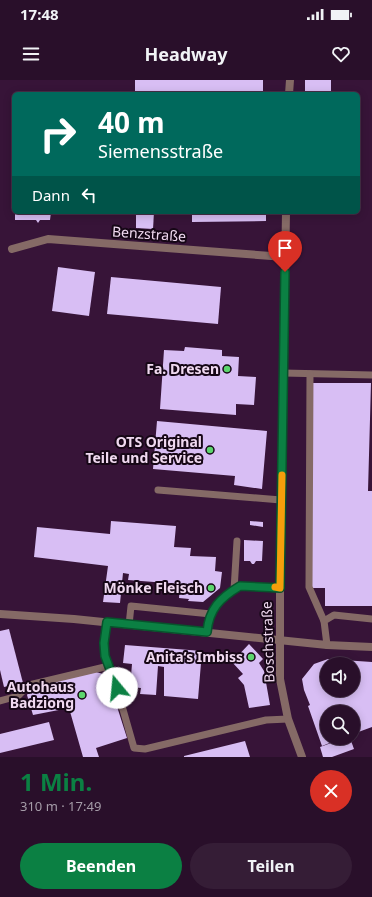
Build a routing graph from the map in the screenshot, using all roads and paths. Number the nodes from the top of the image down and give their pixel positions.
1 (290, 80) edge
2 (289, 92) edge
3 (286, 214) edge
4 (12, 249) dead end
5 (285, 257) junction
6 (283, 373) junction
7 (310, 374) junction
8 (372, 375) edge
9 (158, 490) dead end
10 (281, 500) junction
11 (237, 541) dead end
12 (280, 588) junction
13 (234, 590) junction
14 (0, 614) edge
15 (211, 614) junction
16 (372, 618) edge
17 (324, 621) junction
18 (107, 622) junction
19 (129, 625) junction
20 (207, 632) junction
21 (279, 639) junction
22 (327, 645) junction
23 (372, 647) edge
24 (109, 666) junction
25 (0, 702) edge
26 (288, 720) junction
27 (138, 753) edge
28 (302, 757) edge

1 - 2 street
3 - 5 street, Boschstraße
4 - 5 street, Benzstraße
5 - 6 street, Boschstraße
6 - 7 lane
6 - 10 street, Boschstraße
7 - 8 lane
7 - 17 lane
9 - 10 lane
10 - 12 street, Boschstraße
11 - 13 lane
12 - 13 lane
12 - 21 street, Boschstraße
13 - 15 lane
14 - 18 street
15 - 19 lane
15 - 20 lane
16 - 17 lane
17 - 22 lane
18 - 19 street
18 - 24 lane
19 - 20 street
20 - 21 street
21 - 22 street
21 - 26 street, Boschstraße
22 - 23 street
24 - 25 lane
24 - 27 lane
26 - 27 lane
26 - 28 street, Boschstraße

